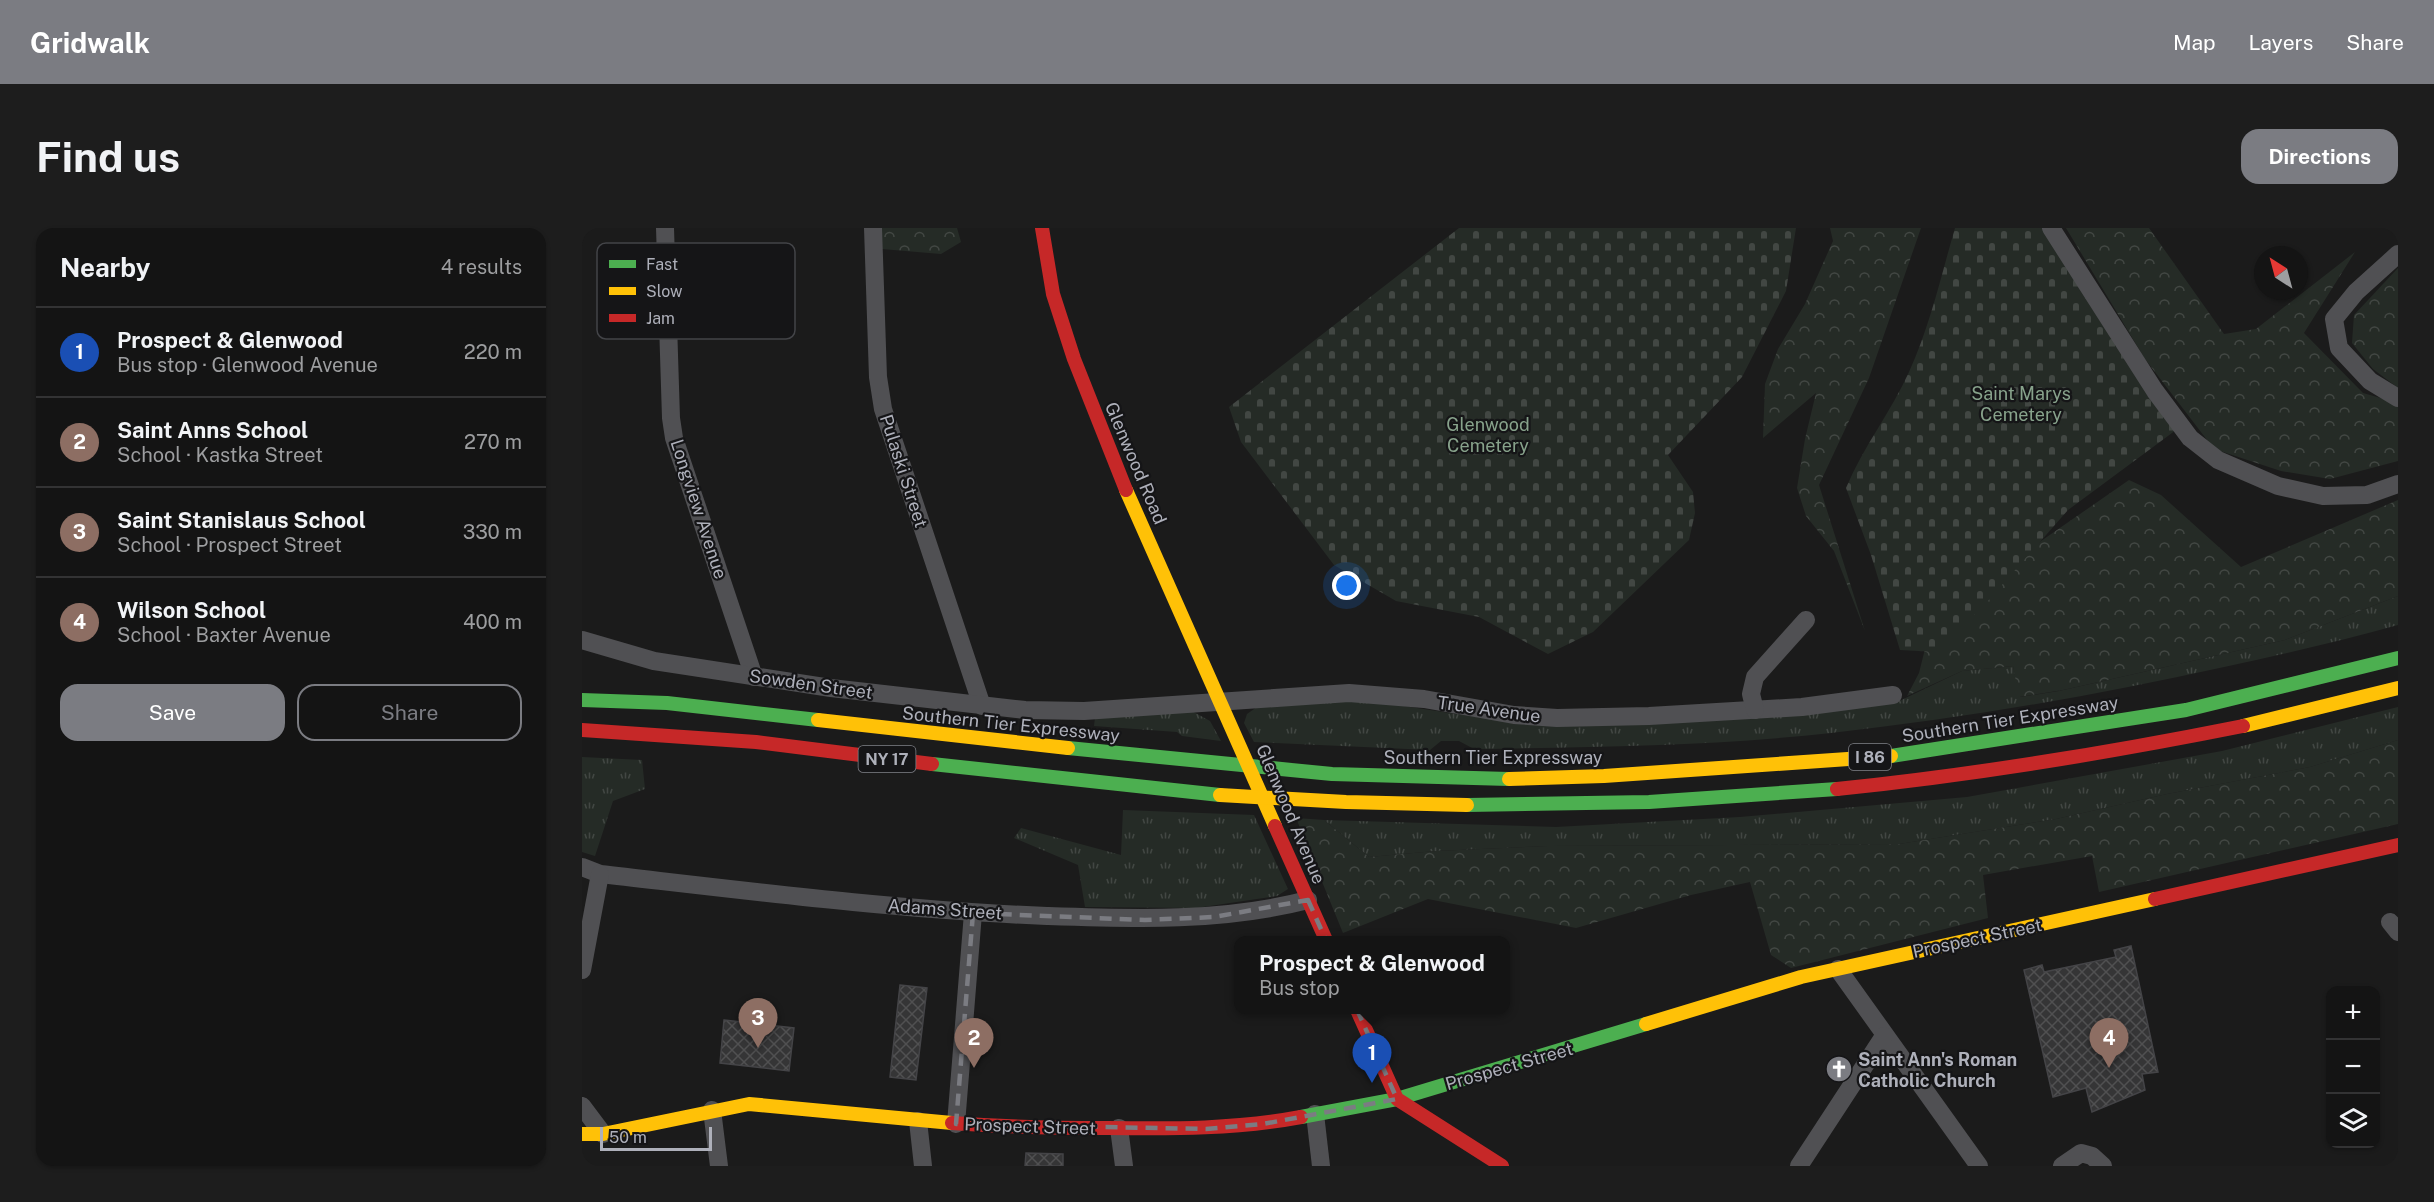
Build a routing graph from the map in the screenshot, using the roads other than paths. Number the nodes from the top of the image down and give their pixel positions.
1 (665, 228) edge
2 (873, 228) edge
3 (1042, 228) edge
4 (2051, 228) edge
5 (666, 243) edge
6 (2398, 254) edge
7 (670, 339) edge
8 (2398, 398) edge
9 (2398, 484) edge
10 (1806, 620) dead end
11 (582, 640) edge
12 (2398, 658) edge
13 (754, 677) junction
14 (605, 687) dead end
15 (2398, 688) edge
16 (1893, 695) dead end
17 (582, 700) edge
18 (1223, 702) junction
19 (667, 703) junction
20 (982, 706) junction
21 (1755, 710) junction
22 (582, 730) edge
23 (1332, 774) joint
24 (1345, 802) joint
25 (2398, 845) edge
26 (582, 867) edge
27 (600, 874) junction
28 (1308, 900) junction
29 (973, 913) junction
30 (1324, 936) edge
31 (1838, 969) junction
32 (582, 970) edge
33 (1359, 1014) edge
34 (1884, 1036) junction
35 (1397, 1099) junction
36 (582, 1106) edge
37 (712, 1110) junction
38 (1315, 1114) junction
39 (918, 1121) junction
40 (956, 1124) junction
41 (1119, 1128) junction
42 (582, 1134) edge
43 (603, 1134) junction
44 (719, 1166) edge
45 (923, 1166) edge
46 (1124, 1166) edge
47 (1321, 1166) edge
48 (1502, 1166) edge
49 (1799, 1166) edge
50 (1979, 1166) edge
51 (2062, 1166) edge
52 (2103, 1166) edge

1 - 5 street, Longview Avenue
2 - 20 street, Pulaski Street
3 - 18 main road, Glenwood Road
4 - 9 street
6 - 8 street
7 - 13 street, Longview Avenue
10 - 21 street
11 - 13 street, Sowden Street
12 - 23 main road, Southern Tier Expressway / I 86
13 - 20 street, Sowden Street
14 - 19 main road
15 - 24 main road, I 86
16 - 21 street, True Avenue
17 - 19 main road, Southern Tier Expressway / NY 17
18 - 20 street, Sowden Street
18 - 21 street, True Avenue
18 - 28 main road, Glenwood Avenue
19 - 23 main road, Southern Tier Expressway / NY 17
22 - 24 main road, NY 17
25 - 31 main road, Prospect Street
26 - 27 street, Adams Street
27 - 29 street, Adams Street
27 - 32 street
28 - 29 street, Adams Street
28 - 30 main road, Glenwood Avenue
29 - 40 street
31 - 34 street
31 - 35 main road, Prospect Street
33 - 35 main road
34 - 49 street
34 - 50 street
35 - 38 main road, Prospect Street
35 - 48 main road
36 - 43 street
37 - 39 main road, Prospect Street
37 - 43 main road, Prospect Street
37 - 44 street
38 - 41 main road, Prospect Street
38 - 47 street
39 - 40 main road, Prospect Street
39 - 45 street
40 - 41 main road, Prospect Street
41 - 46 street
42 - 43 main road, Prospect Street
51 - 52 street

